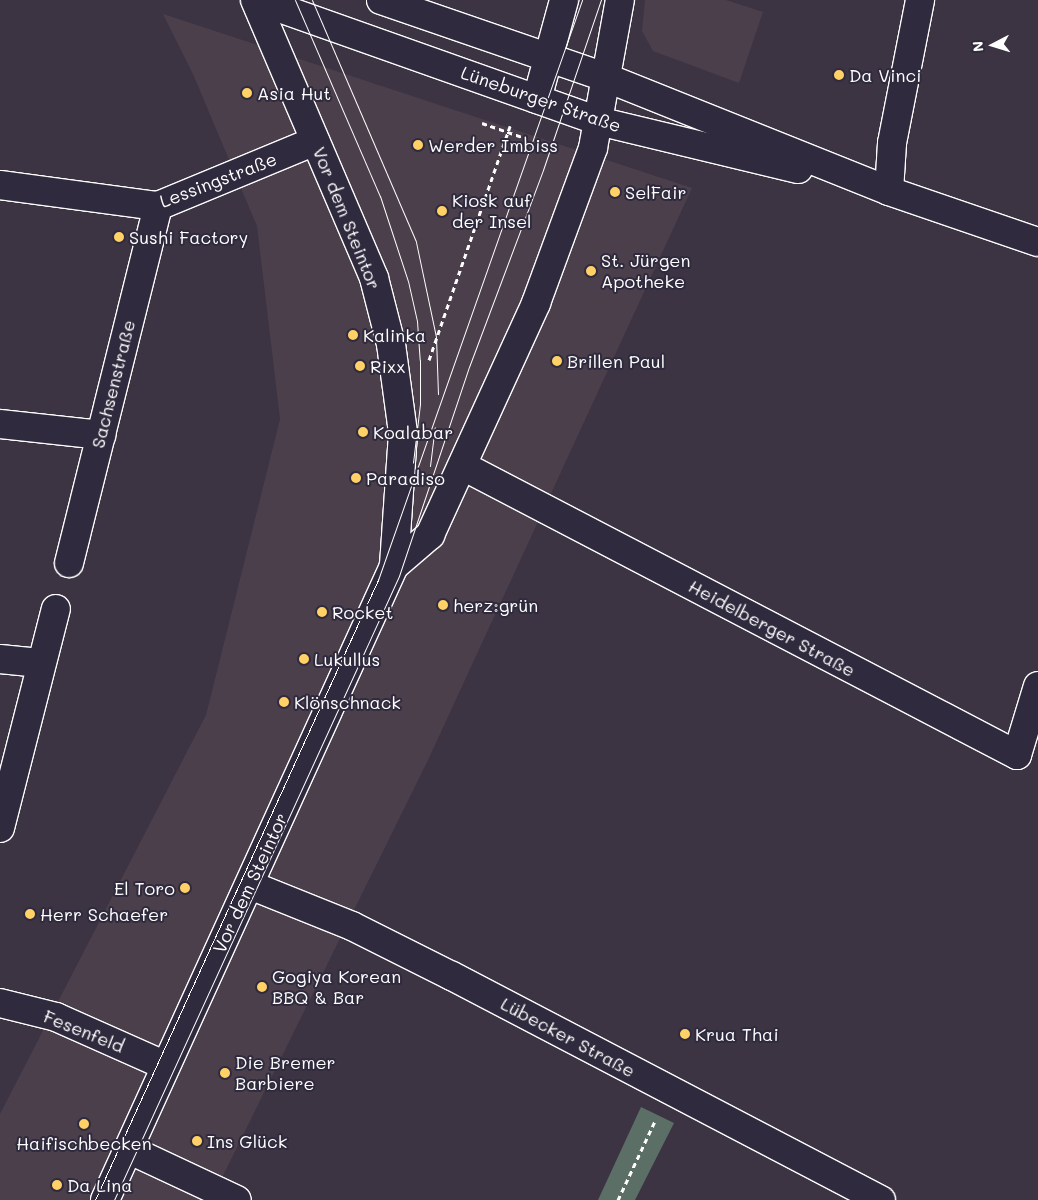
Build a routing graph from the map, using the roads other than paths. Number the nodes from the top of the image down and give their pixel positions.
1 (256, 0) edge
2 (381, 0) edge
3 (564, 0) edge
4 (620, 0) edge
5 (920, 0) edge
6 (549, 58) junction
7 (607, 78) junction
8 (538, 99) junction
9 (598, 121) junction
10 (315, 141) junction
11 (0, 185) edge
12 (889, 191) junction
13 (158, 206) junction
14 (1038, 242) edge
15 (0, 424) edge
16 (101, 435) junction
17 (463, 466) junction
18 (69, 563) dead end
19 (394, 566) junction
20 (56, 609) dead end
21 (0, 659) edge
22 (40, 663) junction
23 (1038, 686) edge
24 (0, 828) edge
25 (250, 885) junction
26 (0, 1003) edge
27 (166, 1066) junction
28 (128, 1149) junction
29 (104, 1200) edge
30 (237, 1200) edge
31 (881, 1200) edge

1 - 8 street, Lüneburger Straße
1 - 10 street, Vor dem Steintor
2 - 6 street, Lüneburger Straße
3 - 6 street
4 - 7 street, Vor dem Steintor
5 - 12 street
6 - 7 street, Lüneburger Straße
6 - 8 street
7 - 9 street, Vor dem Steintor
7 - 12 street, Lüneburger Straße
8 - 9 street, Lüneburger Straße
9 - 12 street, Lüneburger Straße
9 - 17 street, Vor dem Steintor
10 - 13 street, Lessingstraße
10 - 19 street, Vor dem Steintor
11 - 13 street, Lessingstraße
12 - 14 street, Lüneburger Straße
13 - 16 street, Sachsenstraße
15 - 16 street
16 - 18 street, Sachsenstraße
17 - 19 street, Vor dem Steintor
17 - 23 street, Heidelberger Straße
19 - 25 street, Vor dem Steintor
20 - 22 street
21 - 22 street
22 - 24 street
25 - 27 street, Vor dem Steintor
25 - 31 street, Lübecker Straße
26 - 27 street, Fesenfeld
27 - 28 street, Vor dem Steintor
28 - 29 street, Vor dem Steintor
28 - 30 street

